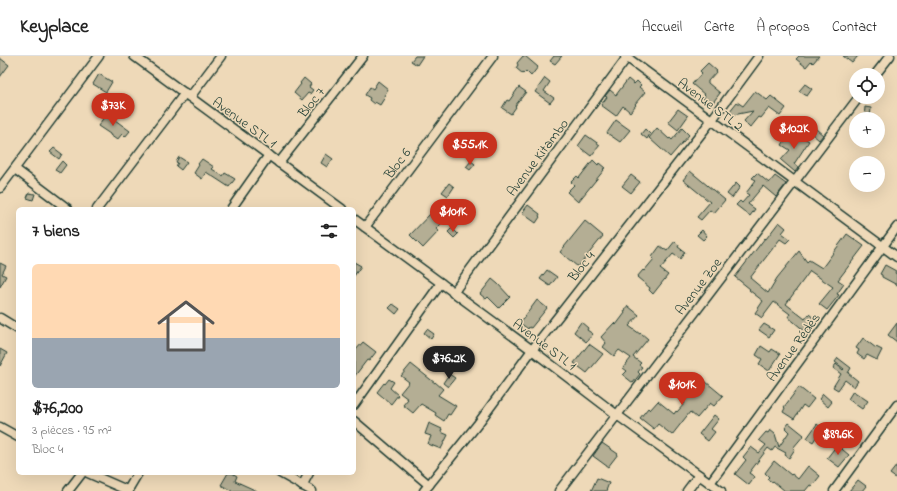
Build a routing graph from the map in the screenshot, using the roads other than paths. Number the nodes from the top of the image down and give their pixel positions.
1 (99, 56) edge
2 (134, 56) edge
3 (221, 56) edge
4 (364, 56) edge
5 (493, 56) edge
6 (627, 56) edge
7 (760, 56) edge
8 (890, 56) edge
9 (881, 68) edge
10 (188, 95) junction
11 (854, 104) edge
12 (712, 121) junction
13 (268, 155) junction
14 (279, 163) junction
15 (15, 169) junction
16 (794, 181) junction
17 (0, 188) edge
18 (65, 207) edge
19 (99, 207) edge
20 (232, 207) edge
21 (339, 207) edge
22 (356, 220) edge
23 (365, 227) junction
24 (897, 227) edge
25 (882, 246) junction
26 (897, 257) edge
27 (441, 283) junction
28 (453, 293) junction
29 (0, 318) edge
30 (16, 325) edge
31 (532, 350) junction
32 (356, 402) edge
33 (897, 405) edge
34 (617, 415) junction
35 (356, 423) edge
36 (0, 427) edge
37 (16, 436) edge
38 (80, 475) edge
39 (92, 475) edge
40 (137, 475) edge
41 (283, 475) edge
42 (308, 475) edge
43 (699, 475) junction
44 (710, 483) junction
45 (302, 486) junction
46 (426, 488) edge
47 (68, 491) edge
48 (128, 491) edge
49 (312, 491) edge
50 (559, 491) edge
51 (687, 491) edge
52 (721, 491) edge
53 (834, 491) edge

1 - 15 street
2 - 10 street, Avenue STL 1
3 - 10 street
4 - 14 street, Bloc 7
5 - 23 street, Bloc 6
6 - 12 street, Avenue STL 2
6 - 28 street, Avenue Kitambo
7 - 12 street, Bloc 4
8 - 9 street
10 - 13 street, Avenue STL 1
10 - 19 street
11 - 16 street, Avenue Zoe
12 - 16 street, Avenue STL 2
12 - 31 street, Bloc 4
13 - 14 street, Avenue STL 1
13 - 20 street
14 - 21 street, Avenue STL 1
15 - 17 street
15 - 18 street
16 - 25 street, Avenue STL 2
16 - 34 street, Avenue Zoe
22 - 23 street, Avenue STL 1
23 - 27 street, Avenue STL 1
24 - 25 street, Avenue Rédès
25 - 26 street, Avenue STL 2
25 - 44 street, Avenue Rédès
27 - 28 street, Avenue STL 1
27 - 32 street
28 - 31 street, Avenue STL 1
29 - 30 street
31 - 34 street, Avenue STL 1
31 - 46 street, Bloc 4
33 - 53 street
34 - 43 street, Avenue STL 1
34 - 50 street, Avenue Zoe
35 - 46 street
36 - 37 street
38 - 47 street
39 - 48 street
40 - 48 street
41 - 45 street
42 - 45 street
43 - 44 street, Avenue STL 1
43 - 51 street
44 - 52 street, Avenue STL 1
45 - 49 street

